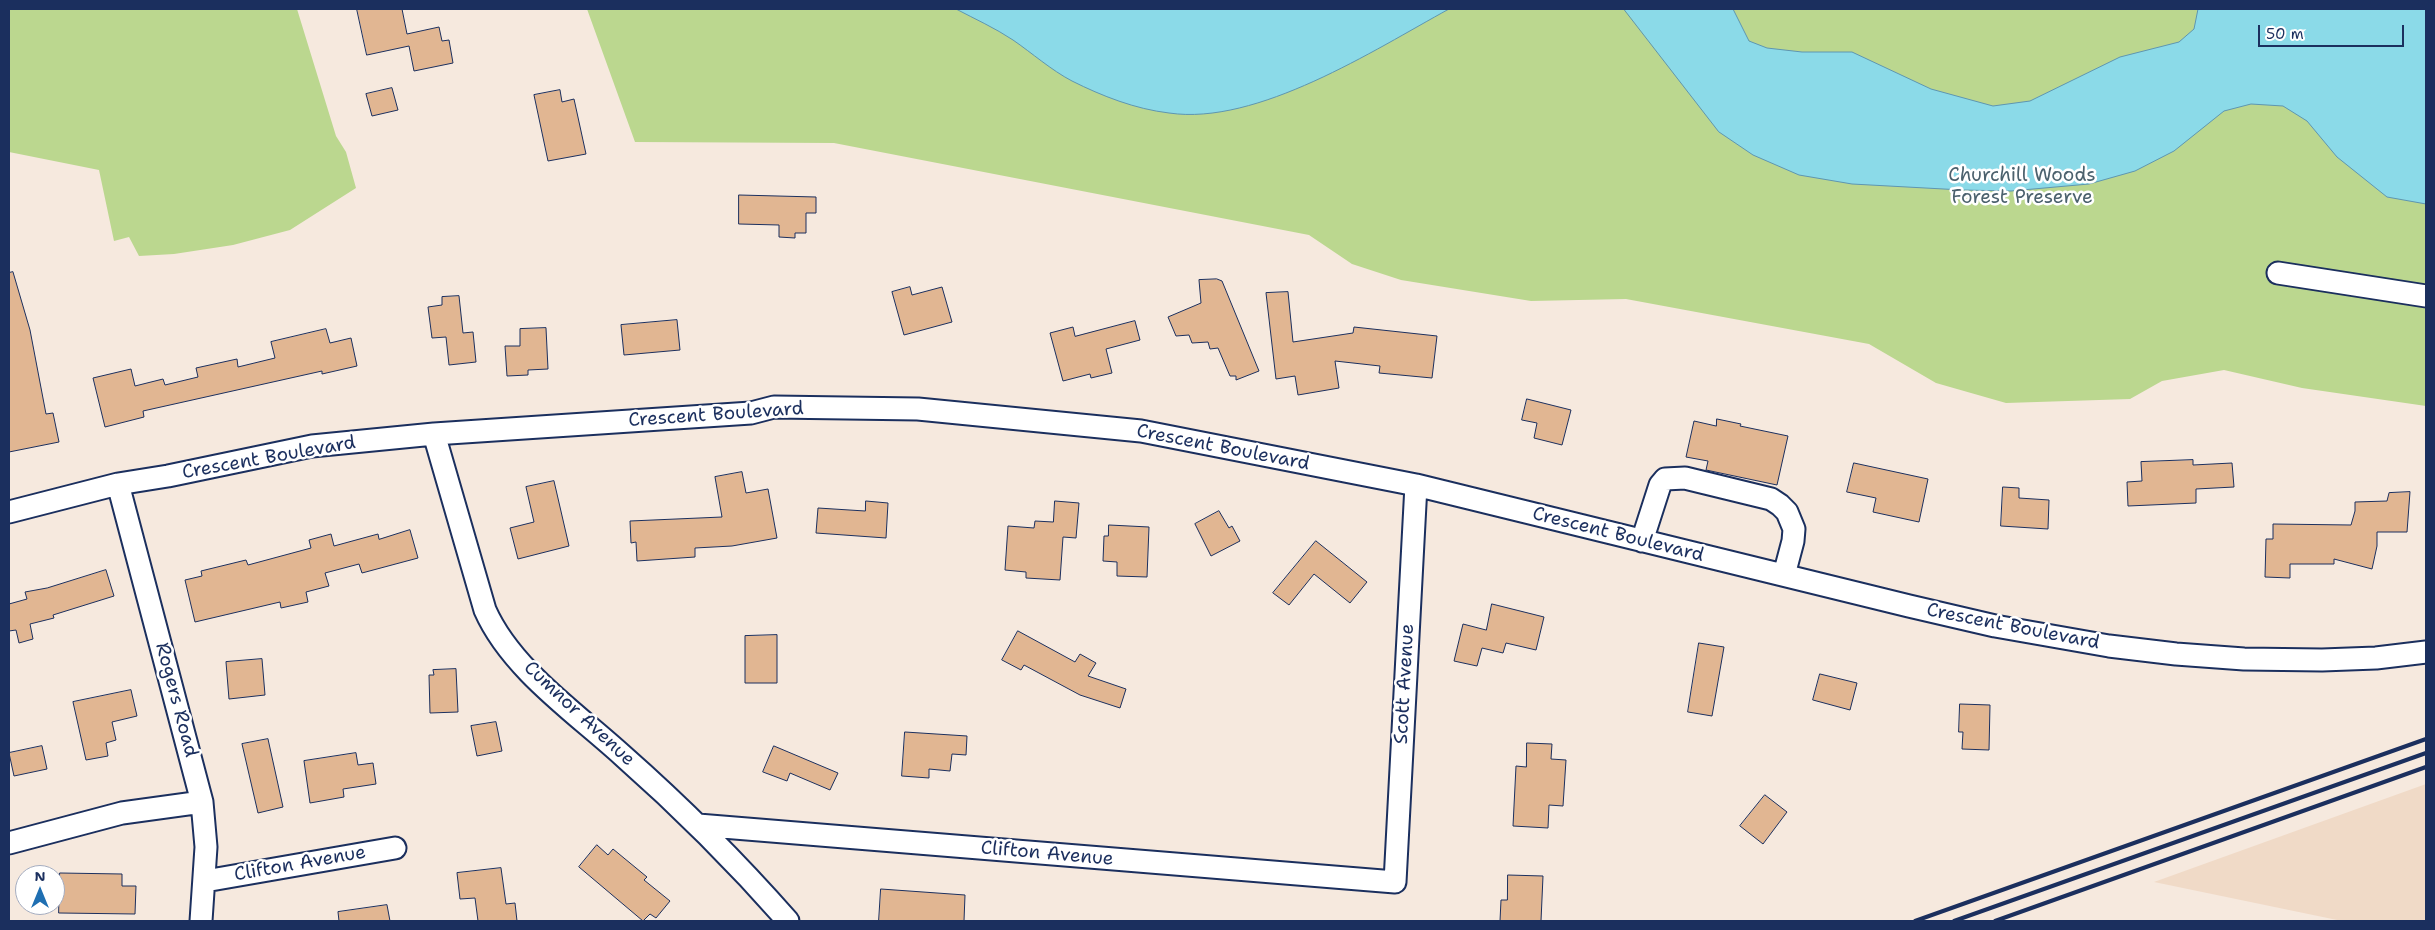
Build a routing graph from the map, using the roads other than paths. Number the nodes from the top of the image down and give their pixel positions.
1 (2278, 273) dead end
2 (2426, 296) edge
3 (434, 434) junction
4 (118, 484) junction
5 (1416, 486) junction
6 (9, 512) edge
7 (1642, 541) junction
8 (1784, 576) junction
9 (2426, 652) edge
10 (202, 802) junction
11 (698, 825) junction
12 (9, 843) edge
13 (395, 848) dead end
14 (205, 880) junction
15 (1395, 882) joint
16 (201, 921) edge
17 (788, 921) edge

1 - 2 street
3 - 4 street, Crescent Boulevard
3 - 5 street, Crescent Boulevard
3 - 11 street, Cumnor Avenue
4 - 6 street, Crescent Boulevard
4 - 10 street, Rogers Road
5 - 7 street, Crescent Boulevard
5 - 15 street, Scott Avenue
7 - 8 street, Crescent Boulevard
7 - 8 street
8 - 9 street, Crescent Boulevard
10 - 12 street
10 - 14 street, Rogers Road
11 - 15 street, Clifton Avenue
11 - 17 street, Cumnor Avenue
13 - 14 street, Clifton Avenue
14 - 16 street, Rogers Road

